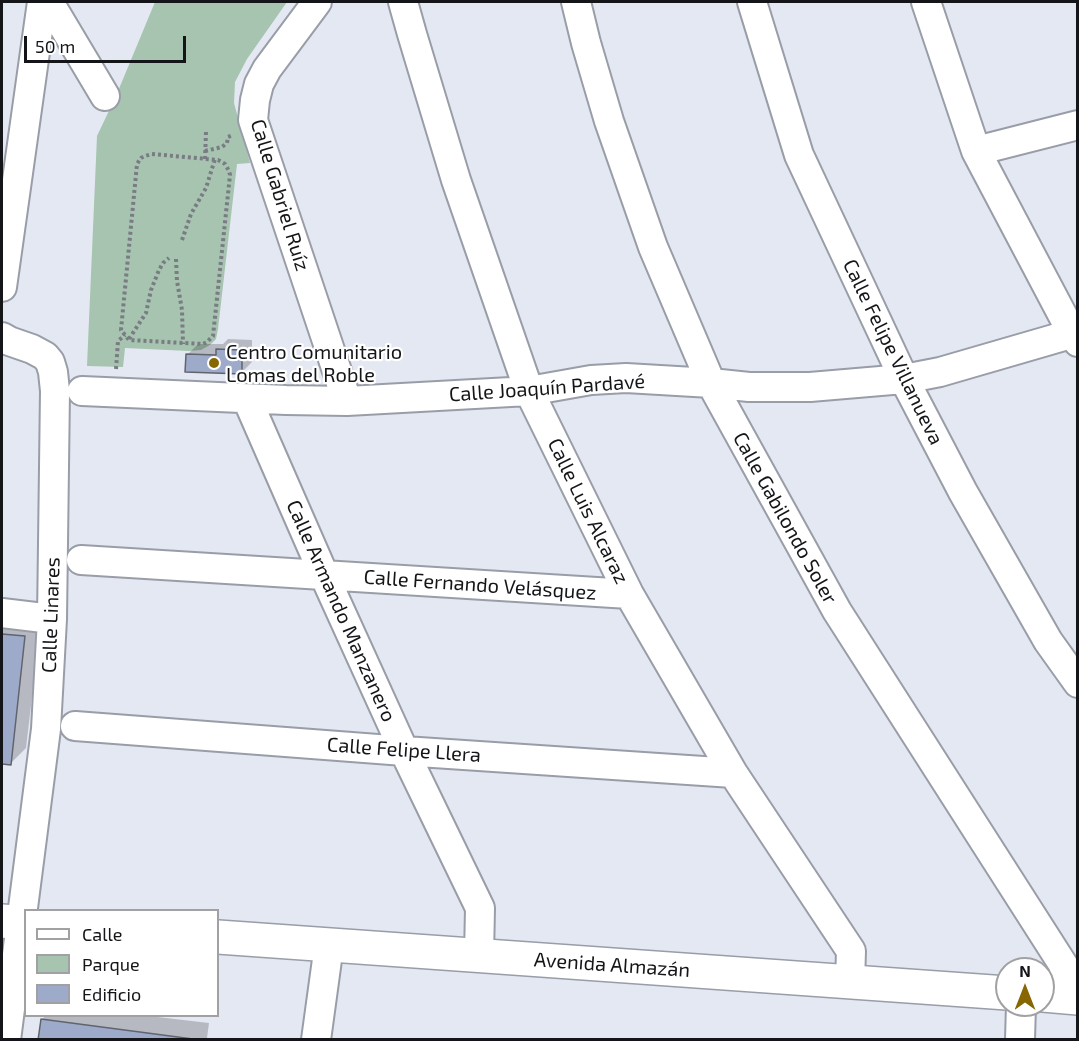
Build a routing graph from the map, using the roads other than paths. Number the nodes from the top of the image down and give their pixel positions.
1 (42, 2) edge
2 (49, 2) edge
3 (317, 2) edge
4 (404, 2) edge
5 (576, 2) edge
6 (752, 2) edge
7 (926, 2) edge
8 (105, 96) dead end
9 (1077, 125) edge
10 (976, 151) junction
11 (2, 287) edge
12 (1076, 335) edge
13 (2, 337) edge
14 (904, 379) junction
15 (711, 383) junction
16 (82, 391) dead end
17 (529, 391) junction
18 (247, 399) junction
19 (347, 401) junction
20 (81, 560) dead end
21 (324, 576) junction
22 (629, 594) junction
23 (2, 613) edge
24 (52, 619) junction
25 (1077, 683) edge
26 (75, 726) dead end
27 (404, 751) junction
28 (733, 773) junction
29 (16, 923) edge
30 (219, 937) edge
31 (329, 945) junction
32 (479, 956) junction
33 (850, 982) junction
34 (995, 992) edge
35 (1062, 997) edge
36 (1021, 1017) edge
37 (6, 1040) edge
38 (316, 1040) edge
39 (1020, 1040) edge

1 - 11 street
2 - 8 street
3 - 19 street, Calle Gabriel Ruíz
4 - 17 street, Calle Luis Alcaraz
5 - 15 street, Calle Gabilondo Soler
6 - 14 street, Calle Felipe Villanueva
7 - 10 street
9 - 10 street
10 - 12 street
12 - 14 street, Calle Joaquín Pardavé
13 - 24 street, Calle Linares
14 - 15 street, Calle Joaquín Pardavé
14 - 25 street, Calle Felipe Villanueva
15 - 17 street, Calle Joaquín Pardavé
15 - 35 street, Calle Gabilondo Soler
16 - 18 street, Calle Joaquín Pardavé
17 - 19 street, Calle Joaquín Pardavé
17 - 22 street, Calle Luis Alcaraz
18 - 19 street, Calle Joaquín Pardavé
18 - 21 street, Calle Armando Manzanero
20 - 21 street, Calle Fernando Velásquez
21 - 22 street, Calle Fernando Velásquez
21 - 27 street, Calle Armando Manzanero
22 - 28 street, Calle Luis Alcaraz
23 - 24 street
24 - 29 street, Calle Linares
26 - 27 street, Calle Felipe Llera
27 - 28 street, Calle Felipe Llera
27 - 32 street, Calle Armando Manzanero
28 - 33 street, Calle Luis Alcaraz
29 - 37 street, Calle Linares
30 - 31 main road, Avenida Almazán
31 - 32 main road, Avenida Almazán
31 - 38 street
32 - 33 main road, Avenida Almazán
33 - 34 main road, Avenida Almazán
36 - 39 street

